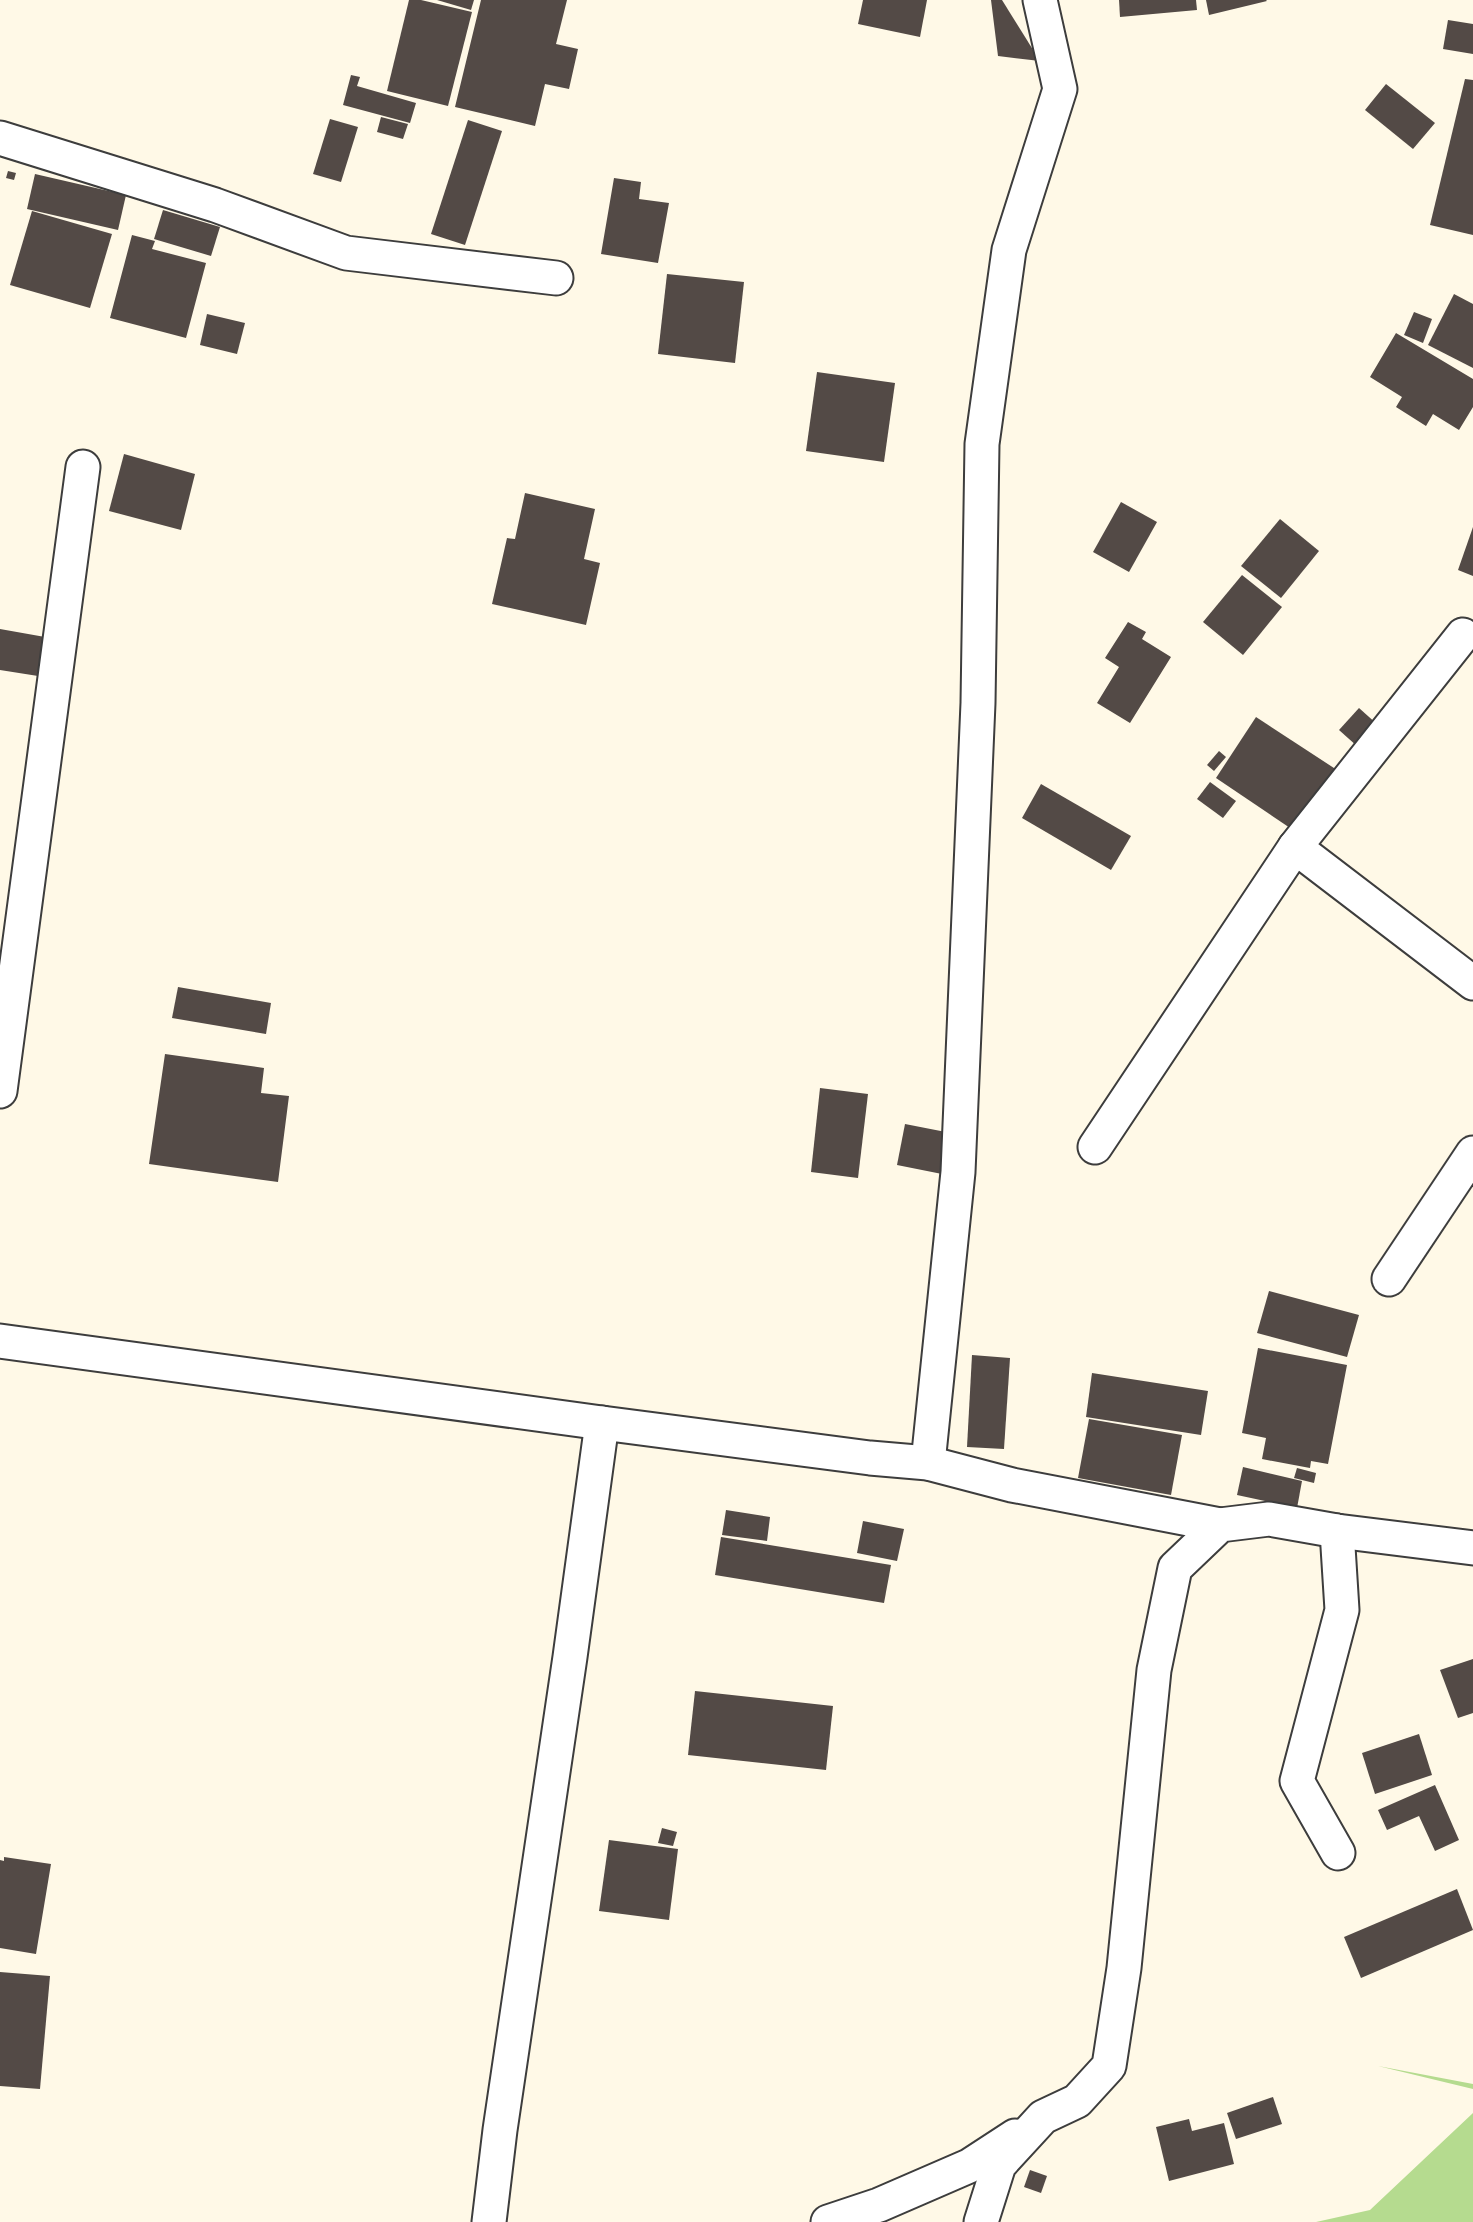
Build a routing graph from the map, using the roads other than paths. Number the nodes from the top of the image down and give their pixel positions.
1 (1040, 0) edge
2 (0, 138) edge
3 (556, 278) dead end
4 (83, 467) dead end
5 (1463, 635) dead end
6 (1295, 847) junction
7 (1473, 983) edge
8 (0, 1091) edge
9 (1095, 1147) dead end
10 (1473, 1153) edge
11 (1389, 1279) dead end
12 (0, 1341) edge
13 (602, 1423) junction
14 (928, 1463) junction
15 (1220, 1525) junction
16 (1337, 1531) junction
17 (1473, 1548) edge
18 (1338, 1853) dead end
19 (1043, 2117) junction
20 (489, 2222) edge
21 (828, 2222) edge
22 (981, 2222) edge

1 - 14 street
2 - 3 street
4 - 8 street
5 - 6 street
6 - 7 street
6 - 9 street
10 - 11 street
12 - 13 street
13 - 14 street
13 - 20 street
14 - 15 street
15 - 16 street
15 - 19 street
16 - 17 street
16 - 18 street
19 - 21 street
19 - 22 street

